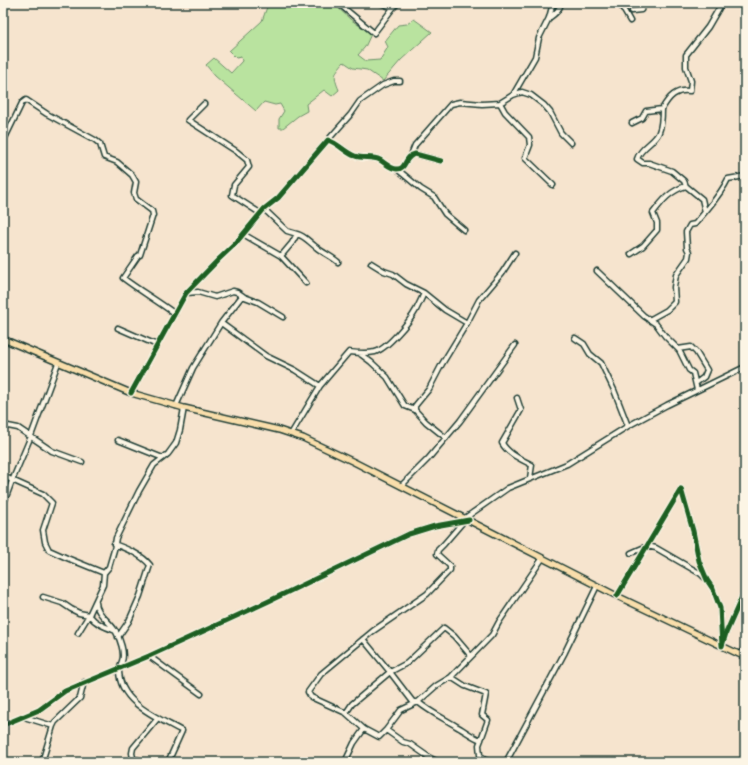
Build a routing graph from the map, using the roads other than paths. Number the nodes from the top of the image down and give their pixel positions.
1 (338, 3) edge
2 (382, 3) edge
3 (398, 3) edge
4 (553, 3) edge
5 (560, 3) edge
6 (624, 3) edge
7 (645, 3) edge
8 (722, 3) edge
9 (393, 8) junction
10 (632, 11) dead end
11 (549, 18) junction
12 (630, 21) dead end
13 (400, 80) dead end
14 (513, 95) junction
15 (500, 103) junction
16 (204, 104) dead end
17 (662, 109) junction
18 (632, 123) dead end
19 (3, 139) edge
20 (328, 140) junction
21 (571, 143) dead end
22 (411, 155) junction
23 (441, 161) dead end
24 (397, 169) junction
25 (745, 176) edge
26 (553, 186) dead end
27 (686, 186) junction
28 (264, 208) junction
29 (705, 212) junction
30 (260, 213) junction
31 (464, 230) dead end
32 (243, 234) junction
33 (296, 234) junction
34 (515, 253) dead end
35 (631, 254) dead end
36 (281, 256) junction
37 (338, 262) dead end
38 (371, 263) dead end
39 (597, 271) dead end
40 (306, 283) dead end
41 (186, 293) junction
42 (424, 293) junction
43 (243, 296) junction
44 (175, 314) junction
45 (283, 317) dead end
46 (649, 320) junction
47 (221, 323) junction
48 (467, 323) junction
49 (118, 328) dead end
50 (575, 338) dead end
51 (3, 339) edge
52 (158, 345) junction
53 (515, 345) dead end
54 (678, 349) junction
55 (359, 353) junction
56 (58, 363) junction
57 (745, 367) edge
58 (696, 383) junction
59 (320, 386) junction
60 (697, 390) junction
61 (131, 393) junction
62 (517, 398) dead end
63 (176, 406) junction
64 (184, 408) junction
65 (415, 410) junction
66 (3, 425) edge
67 (628, 426) junction
68 (291, 434) junction
69 (31, 436) junction
70 (446, 438) junction
71 (118, 440) dead end
72 (162, 458) junction
73 (82, 462) dead end
74 (3, 476) edge
75 (530, 478) junction
76 (12, 480) junction
77 (401, 486) junction
78 (3, 505) edge
79 (466, 520) junction
80 (114, 544) junction
81 (647, 546) junction
82 (631, 553) dead end
83 (542, 559) junction
84 (104, 572) junction
85 (707, 580) junction
86 (597, 586) junction
87 (745, 590) edge
88 (617, 596) junction
89 (44, 597) dead end
90 (96, 601) junction
91 (89, 615) junction
92 (116, 631) junction
93 (78, 633) dead end
94 (118, 637) junction
95 (363, 640) junction
96 (722, 646) junction
97 (745, 646) edge
98 (149, 656) junction
99 (471, 656) junction
100 (743, 656) edge
101 (119, 668) junction
102 (390, 672) junction
103 (450, 677) junction
104 (84, 682) junction
105 (201, 694) dead end
106 (418, 702) junction
107 (346, 713) junction
108 (24, 716) junction
109 (158, 718) junction
110 (3, 725) edge
111 (53, 726) junction
112 (364, 728) junction
113 (386, 730) junction
114 (481, 740) junction
115 (42, 762) edge
116 (144, 762) edge
117 (168, 762) edge
118 (345, 762) edge
119 (438, 762) edge
120 (488, 762) edge
121 (506, 762) edge

1 - 9 street
2 - 9 street
3 - 9 street
4 - 11 street
5 - 11 street
6 - 12 street
7 - 10 street
8 - 17 street
11 - 14 street
13 - 20 street
14 - 15 street
14 - 21 street
15 - 22 street
15 - 26 street
16 - 30 street
17 - 18 street
17 - 27 street
19 - 44 street
20 - 24 street
20 - 28 street
22 - 23 street
22 - 24 street
24 - 31 street
25 - 29 street
27 - 29 street
27 - 35 street
28 - 30 street
28 - 33 street
29 - 46 street
30 - 32 street
32 - 36 street
32 - 41 street
33 - 36 street
33 - 37 street
34 - 48 street
36 - 40 street
38 - 42 street
39 - 46 street
41 - 43 street
41 - 44 street
42 - 48 street
42 - 55 street
43 - 45 street
43 - 47 street
44 - 52 street
46 - 54 street
47 - 59 street
47 - 63 street
48 - 65 street
49 - 52 street
50 - 67 street
51 - 56 main road
52 - 61 street
53 - 70 street
54 - 58 street
54 - 58 street
55 - 59 street
55 - 65 street
56 - 61 main road
56 - 69 street
57 - 60 street
58 - 60 street
59 - 68 street
60 - 67 street
61 - 63 main road
62 - 75 street
63 - 64 main road
64 - 68 main road
64 - 72 street
65 - 70 street
66 - 69 street
67 - 75 street
68 - 77 main road
69 - 73 street
69 - 76 street
70 - 77 street
71 - 72 street
72 - 80 street
74 - 76 street
75 - 79 street
76 - 78 street
76 - 84 street
77 - 79 main road
79 - 83 main road
79 - 95 street
79 - 98 street
80 - 84 street
80 - 94 street
81 - 82 street
81 - 85 street
81 - 85 street
81 - 88 street
83 - 86 main road
83 - 99 street
84 - 90 street
85 - 96 street
86 - 88 main road
86 - 121 street
87 - 96 street
88 - 96 main road
89 - 91 street
90 - 91 street
90 - 92 street
91 - 92 street
91 - 93 street
92 - 94 street
94 - 101 street
95 - 102 street
95 - 107 street
96 - 100 main road
97 - 100 street
98 - 101 street
98 - 105 street
99 - 102 street
99 - 103 street
101 - 104 street
101 - 109 street
102 - 106 street
102 - 107 street
103 - 106 street
103 - 114 street
104 - 108 street
104 - 111 street
106 - 113 street
106 - 114 street
107 - 112 street
108 - 110 street
108 - 111 street
109 - 116 street
109 - 117 street
111 - 115 street
112 - 113 street
112 - 118 street
113 - 119 street
114 - 120 street

